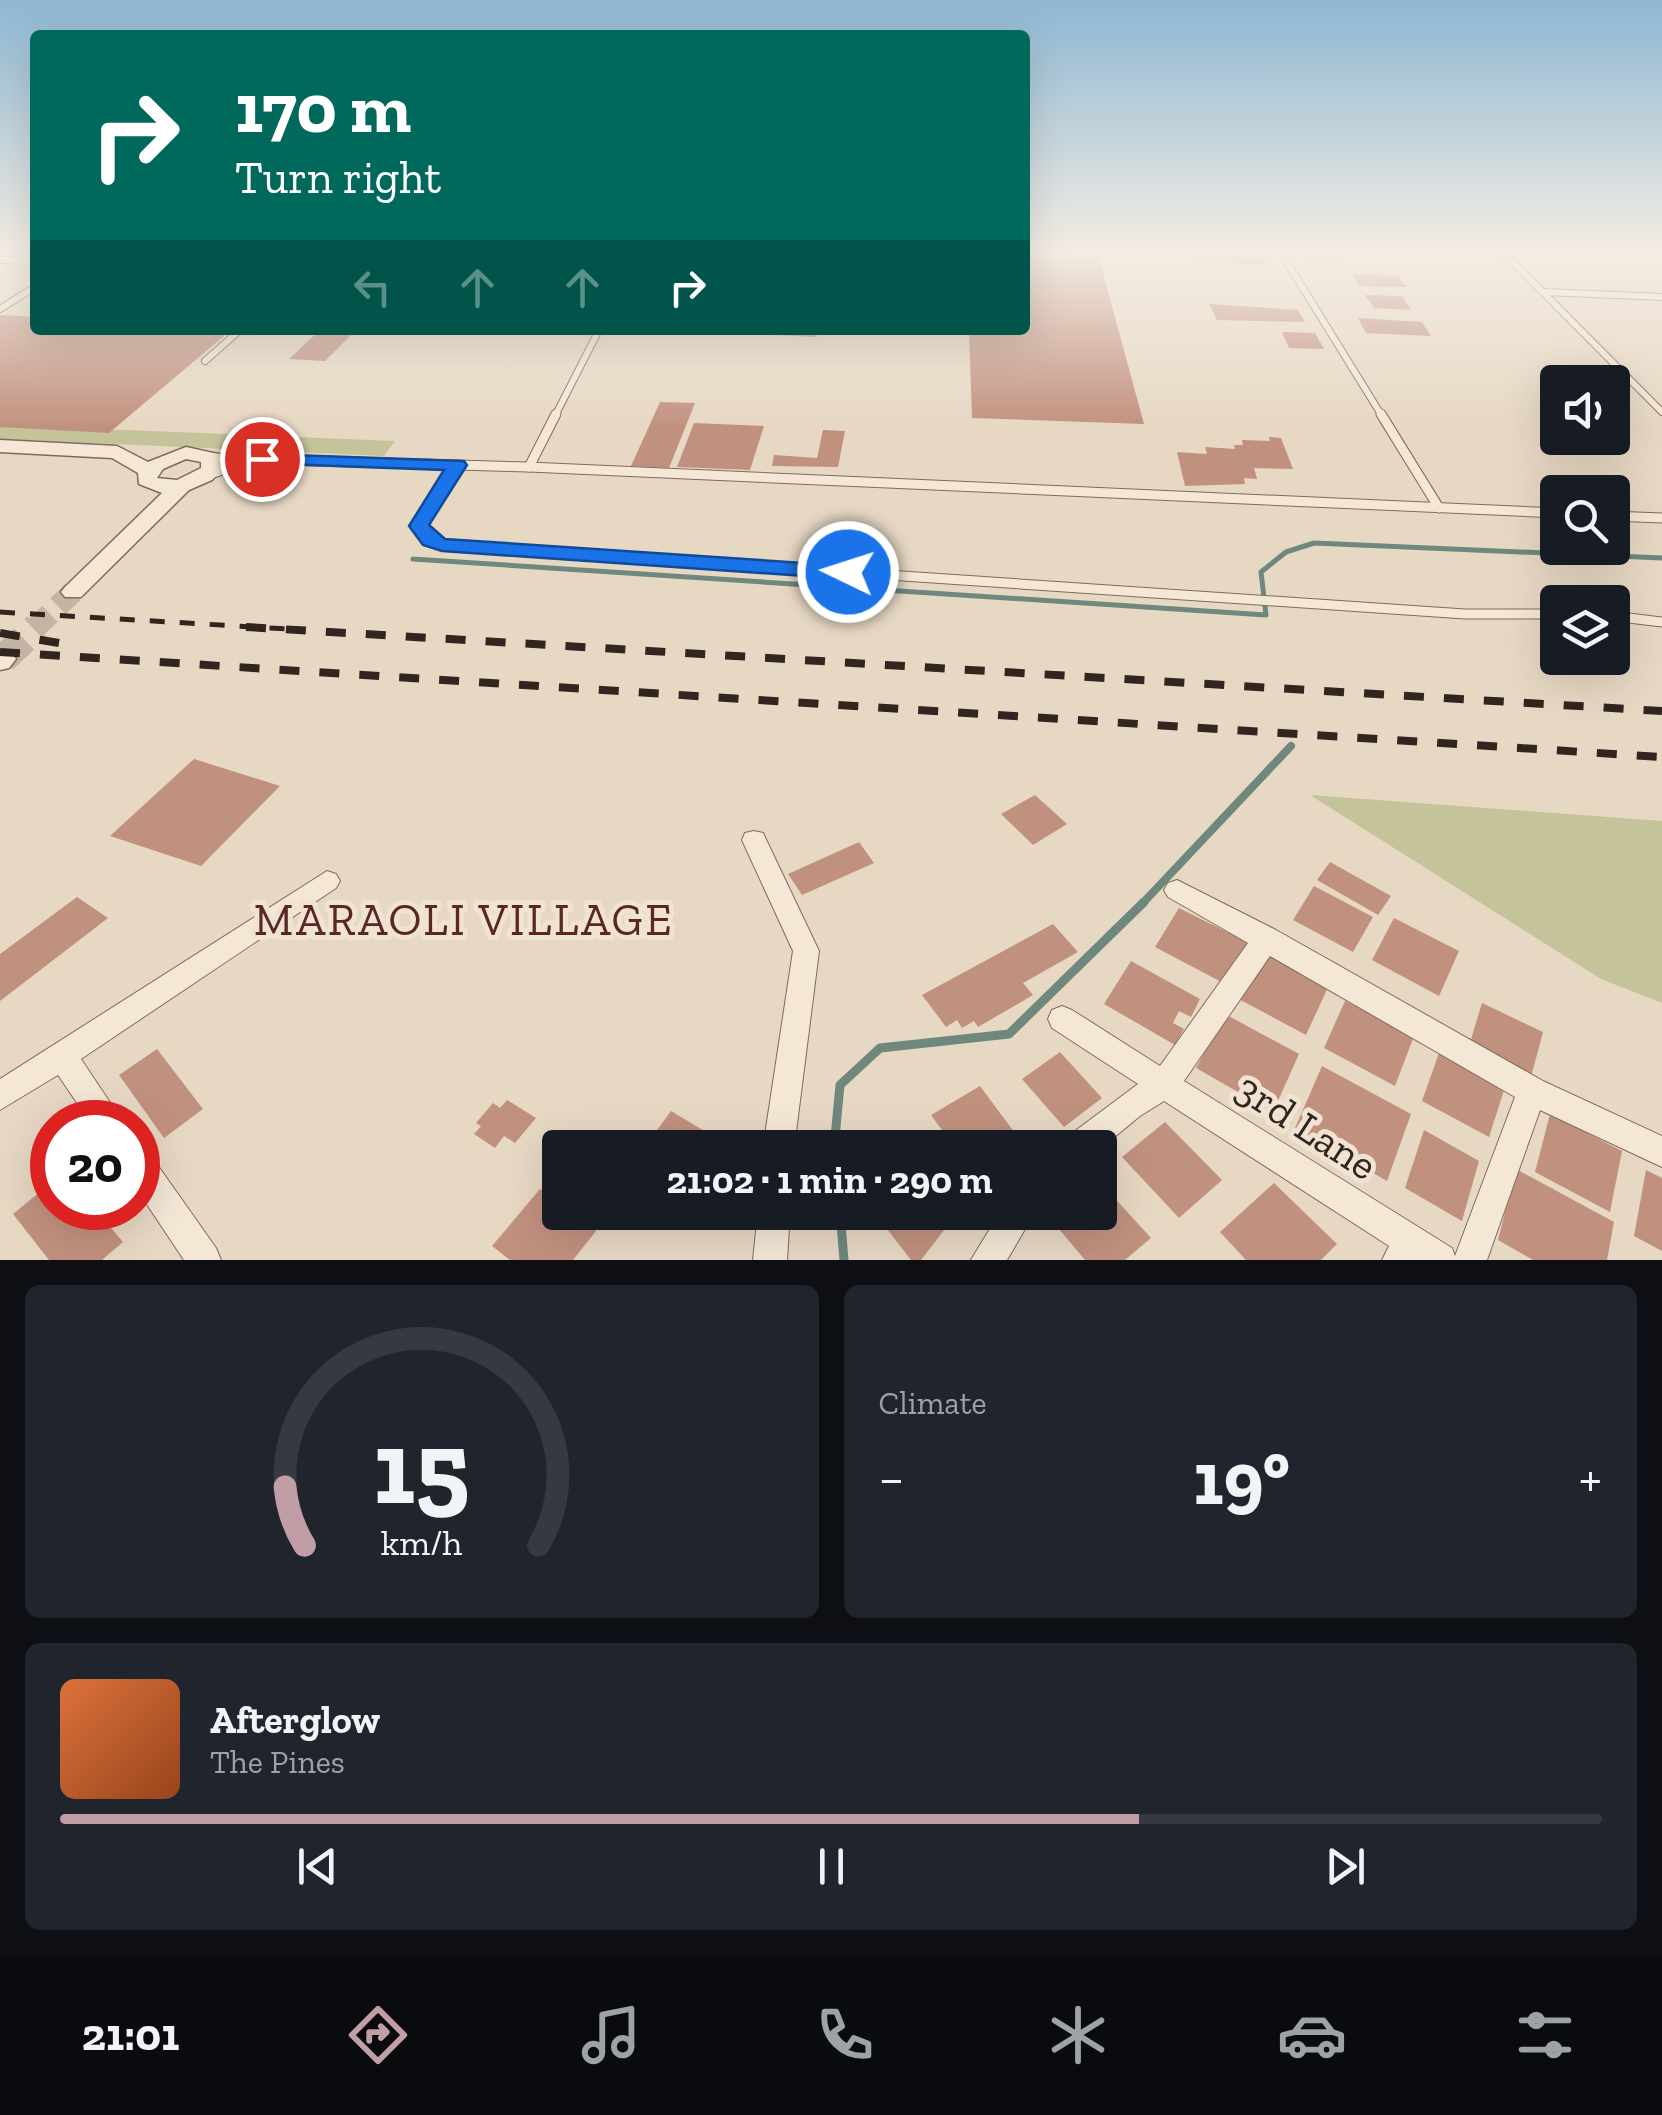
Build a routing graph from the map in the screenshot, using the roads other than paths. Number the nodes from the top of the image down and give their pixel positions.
1 (1316, 310) edge
2 (1561, 310) edge
3 (234, 335) edge
4 (596, 335) edge
5 (205, 361) dead end
6 (1662, 412) edge
7 (0, 446) edge
8 (117, 452) junction
9 (186, 453) junction
10 (262, 459) junction
11 (457, 465) junction
12 (209, 466) junction
13 (530, 467) junction
14 (165, 481) junction
15 (1439, 508) junction
16 (1540, 512) edge
17 (1630, 517) edge
18 (1662, 518) edge
19 (64, 592) tunnel mouth
20 (1540, 614) edge
21 (1630, 618) edge
22 (1662, 622) edge
23 (754, 840) dead end
24 (327, 881) dead end
25 (1177, 890) dead end
26 (1267, 938) junction
27 (1062, 1018) dead end
28 (63, 1058) junction
29 (1164, 1085) junction
30 (1532, 1091) junction
31 (0, 1096) edge
32 (93, 1100) edge
33 (781, 1130) edge
34 (1099, 1130) edge
35 (1662, 1152) edge
36 (160, 1196) edge
37 (772, 1230) edge
38 (1007, 1230) edge
39 (1418, 1255) edge
40 (204, 1260) edge
41 (770, 1260) edge
42 (988, 1260) edge
43 (1470, 1260) edge

1 - 15 lane
2 - 6 lane
3 - 5 lane
4 - 13 lane
7 - 8 street
8 - 9 street
8 - 14 street
9 - 12 street
9 - 14 street
10 - 11 lane
10 - 12 lane
10 - 12 lane
11 - 13 lane
11 - 20 lane
12 - 14 street
13 - 15 lane
14 - 19 street
15 - 16 lane
17 - 18 lane
21 - 22 lane
23 - 33 street
24 - 28 street
25 - 26 street
26 - 29 street
26 - 30 street
27 - 29 street, 3rd Lane
28 - 31 street
28 - 32 street
29 - 34 street
29 - 39 street, 3rd Lane
30 - 35 street
30 - 43 street
36 - 40 street
37 - 41 street
38 - 42 street

